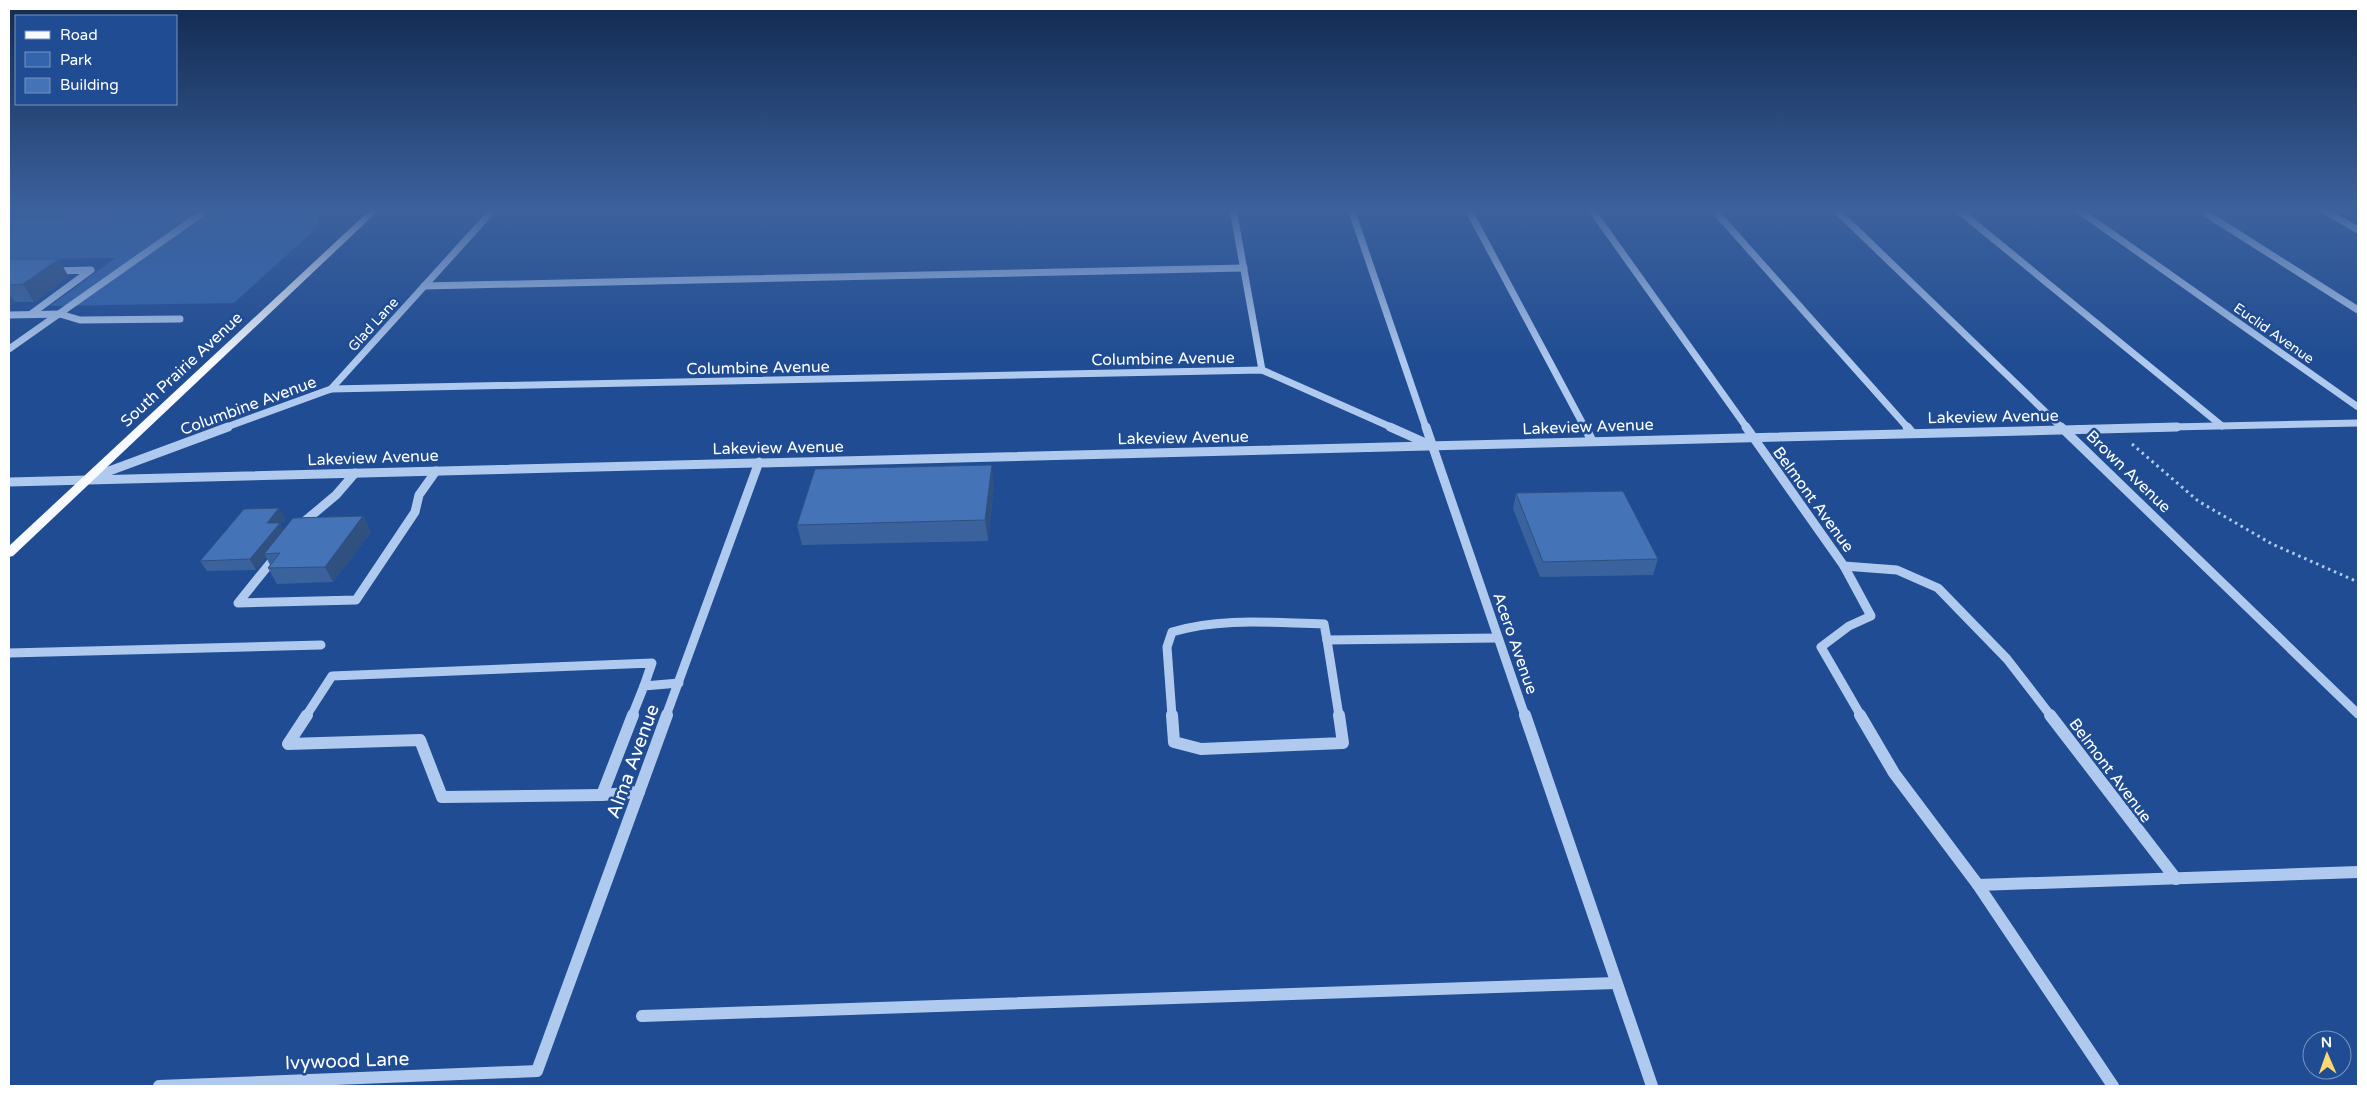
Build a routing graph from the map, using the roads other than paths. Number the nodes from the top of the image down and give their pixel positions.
1 (136, 260) edge
2 (321, 260) edge
3 (448, 260) edge
4 (1243, 260) edge
5 (1368, 260) edge
6 (1495, 260) edge
7 (1627, 260) edge
8 (1758, 260) edge
9 (1888, 260) edge
10 (2019, 260) edge
11 (2150, 260) edge
12 (2279, 260) edge
13 (1244, 268) junction
14 (45, 271) edge
15 (424, 286) junction
16 (2358, 310) edge
17 (30, 314) junction
18 (60, 314) junction
19 (9, 315) edge
20 (180, 318) dead end
21 (9, 349) edge
22 (1262, 370) junction
23 (331, 389) junction
24 (2358, 407) edge
25 (2358, 423) edge
26 (2222, 426) junction
27 (2065, 429) junction
28 (1912, 433) junction
29 (1750, 437) junction
30 (1592, 441) junction
31 (1431, 445) junction
32 (759, 462) junction
33 (436, 471) junction
34 (355, 473) junction
35 (85, 480) junction
36 (9, 482) edge
37 (292, 536) edge
38 (280, 551) edge
39 (9, 553) edge
40 (1844, 566) junction
41 (1497, 638) junction
42 (1327, 640) junction
43 (321, 646) dead end
44 (9, 653) edge
45 (679, 683) junction
46 (644, 686) junction
47 (2358, 714) edge
48 (639, 792) junction
49 (602, 795) junction
50 (2358, 872) edge
51 (2176, 879) junction
52 (1978, 885) junction
53 (1616, 983) junction
54 (642, 1016) dead end
55 (537, 1071) joint
56 (159, 1086) edge
57 (1652, 1086) edge
58 (2113, 1086) edge

1 - 18 street
2 - 35 main road, South Prairie Avenue
3 - 15 street, Glad Lane
4 - 13 street
5 - 31 street, Acero Avenue
6 - 30 street
7 - 29 street, Belmont Avenue
8 - 28 street
9 - 27 street, Brown Avenue
10 - 26 street
11 - 24 street, Euclid Avenue
12 - 16 street
13 - 15 street
13 - 22 street
14 - 17 street
15 - 23 street, Glad Lane
17 - 18 street
17 - 19 street
18 - 20 street
18 - 21 street
22 - 23 street, Columbine Avenue
22 - 31 street, Columbine Avenue
23 - 35 street, Columbine Avenue
25 - 26 street, Lakeview Avenue
26 - 27 street, Lakeview Avenue
27 - 28 street, Lakeview Avenue
27 - 47 street, Brown Avenue
28 - 29 street, Lakeview Avenue
29 - 30 street, Lakeview Avenue
29 - 40 street, Belmont Avenue
30 - 31 street, Lakeview Avenue
31 - 32 street, Lakeview Avenue
31 - 41 street, Acero Avenue
32 - 33 street, Lakeview Avenue
32 - 45 street, Alma Avenue
33 - 34 street, Lakeview Avenue
33 - 38 street
34 - 35 street, Lakeview Avenue
34 - 37 street
35 - 36 street, Lakeview Avenue
35 - 39 main road, South Prairie Avenue
40 - 51 street, Belmont Avenue
40 - 52 street
41 - 42 street
41 - 53 street, Acero Avenue
42 - 42 street
43 - 44 street
45 - 46 street
45 - 48 street, Alma Avenue
46 - 49 street
46 - 49 street
48 - 49 street
48 - 55 street, Alma Avenue
50 - 51 street
51 - 52 street
52 - 58 street
53 - 54 street
53 - 57 street, Acero Avenue
55 - 56 street, Ivywood Lane

